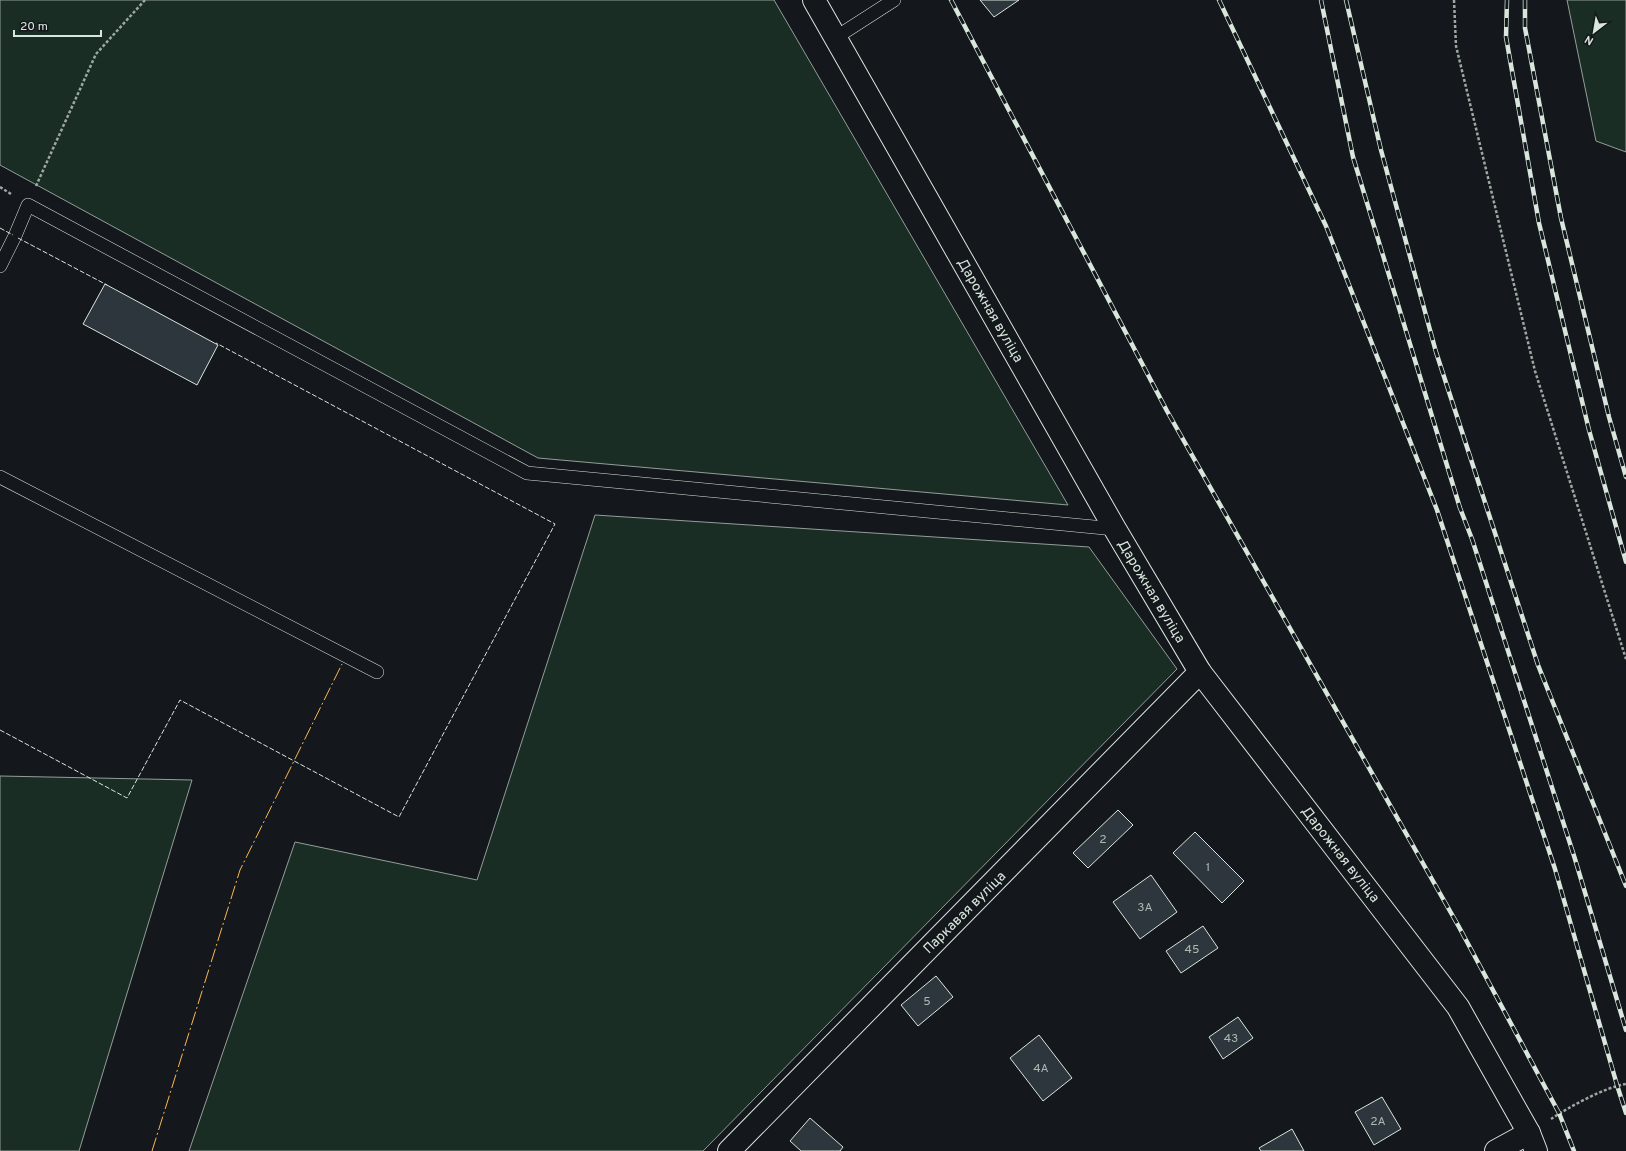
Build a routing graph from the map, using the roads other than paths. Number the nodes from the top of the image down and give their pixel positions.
1 (814, 0) edge
2 (894, 0) edge
3 (835, 38) junction
4 (0, 266) edge
5 (0, 477) edge
6 (1115, 528) junction
7 (376, 672) dead end
8 (1200, 672) junction
9 (1533, 1142) edge
10 (729, 1151) edge
11 (1496, 1151) edge

1 - 3 street, Дарожная вуліца
2 - 3 lane
3 - 6 street, Дарожная вуліца
4 - 6 lane
5 - 7 lane
6 - 8 street, Дарожная вуліца
8 - 9 street, Дарожная вуліца
8 - 10 street, Паркавая вуліца
9 - 11 street

